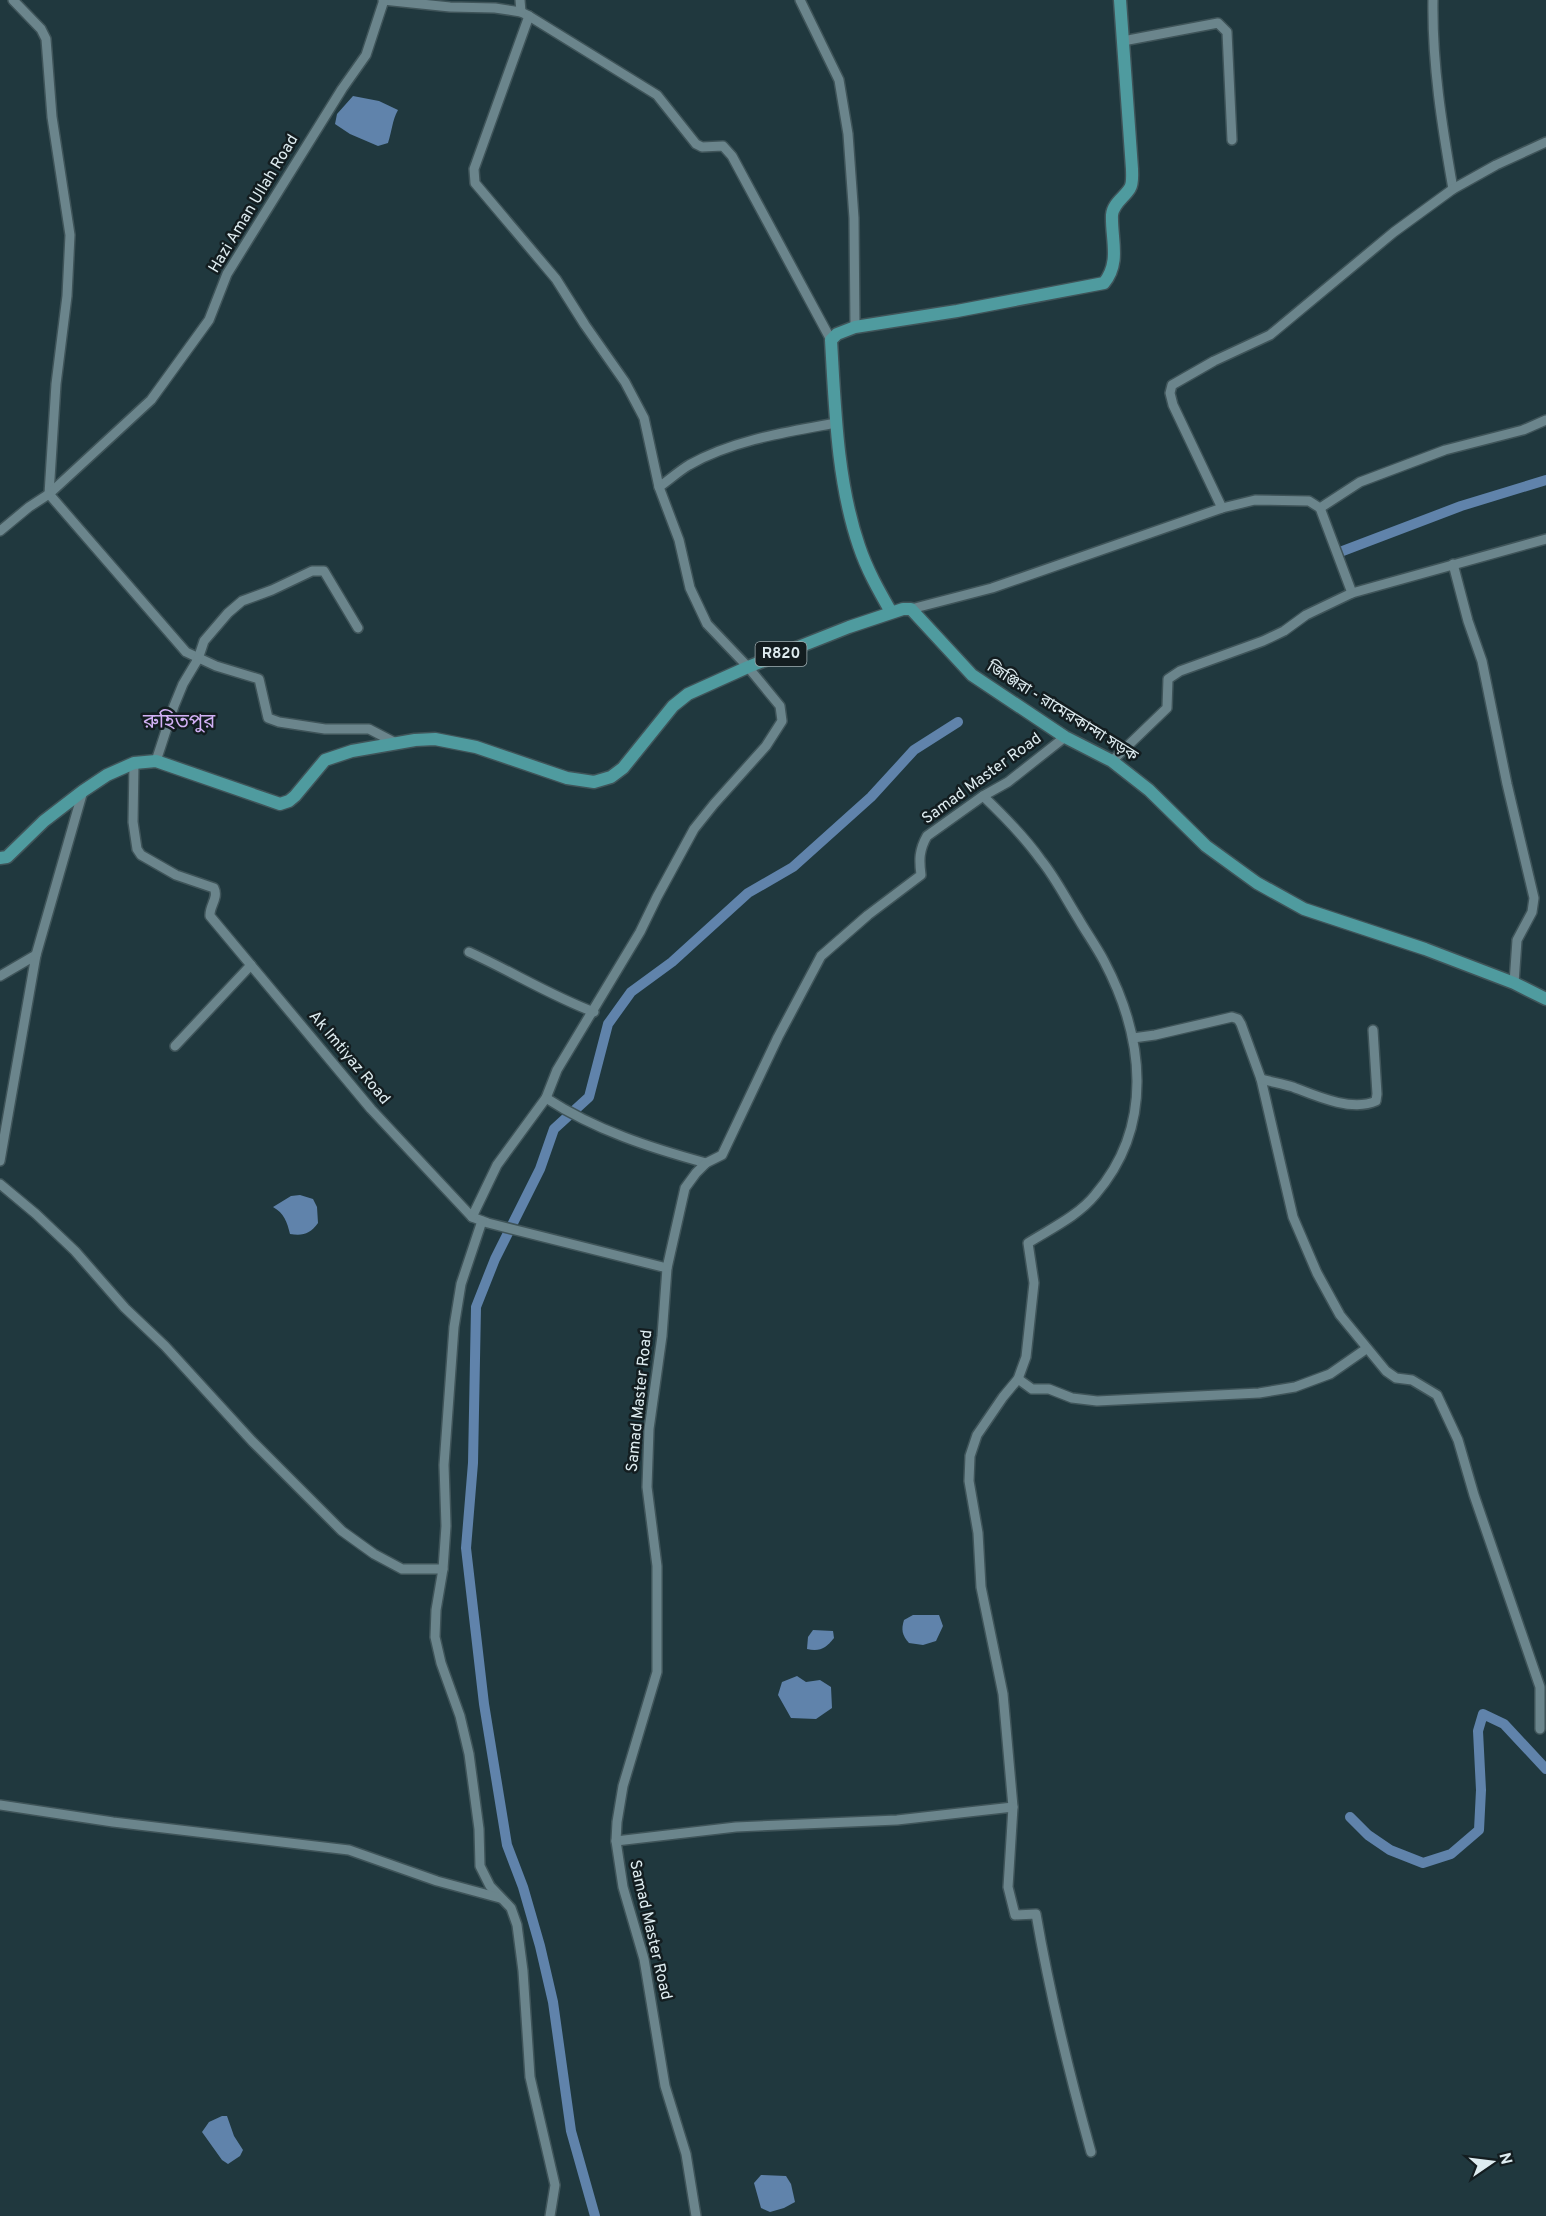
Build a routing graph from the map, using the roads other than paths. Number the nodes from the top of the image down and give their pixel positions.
1 (13, 0) edge
2 (383, 0) edge
3 (520, 0) edge
4 (800, 0) edge
5 (1120, 0) edge
6 (1433, 0) edge
7 (525, 14) junction
8 (1123, 41) junction
9 (1233, 140) dead end
10 (1546, 142) edge
11 (1453, 189) junction
12 (855, 327) junction
13 (831, 340) junction
14 (1546, 420) edge
15 (836, 423) junction
16 (659, 487) junction
17 (49, 494) junction
18 (1222, 508) junction
19 (1320, 508) junction
20 (0, 531) edge
21 (1546, 539) edge
22 (1453, 564) junction
23 (1352, 593) junction
24 (911, 609) junction
25 (891, 612) junction
26 (358, 628) dead end
27 (198, 659) junction
28 (748, 667) junction
29 (1065, 737) junction
30 (394, 742) junction
31 (156, 761) junction
32 (1112, 761) junction
33 (134, 763) junction
34 (83, 791) junction
35 (983, 796) junction
36 (0, 858) edge
37 (469, 952) dead end
38 (36, 955) junction
39 (251, 965) junction
40 (0, 976) edge
41 (1514, 983) junction
42 (1546, 999) edge
43 (594, 1012) junction
44 (1373, 1030) dead end
45 (1133, 1038) junction
46 (174, 1046) dead end
47 (1261, 1079) junction
48 (546, 1098) junction
49 (0, 1161) edge
50 (706, 1163) junction
51 (0, 1184) edge
52 (481, 1220) junction
53 (667, 1268) junction
54 (1366, 1349) junction
55 (1018, 1379) junction
56 (443, 1569) junction
57 (1540, 1729) dead end
58 (0, 1805) edge
59 (1013, 1807) junction
60 (616, 1841) junction
61 (500, 1898) junction
62 (1091, 2152) dead end
63 (550, 2216) edge
64 (696, 2216) edge

1 - 17 street
2 - 7 street
2 - 17 street, Hazi Aman Ullah Road
3 - 7 street
4 - 12 street
5 - 8 main road
6 - 11 street
7 - 13 street
7 - 16 street
8 - 9 street
8 - 12 main road
10 - 11 street
11 - 18 street
12 - 13 main road
13 - 15 main road
14 - 19 street
15 - 16 street
15 - 25 main road
16 - 28 street
17 - 20 street, Hazi Aman Ullah Road
17 - 27 street
18 - 19 street
18 - 24 street
19 - 23 street
21 - 22 street
22 - 23 street
22 - 41 street
23 - 32 street
24 - 25 main road, R820
24 - 29 main road, জিঞ্জিরা - রামেরকান্দা সড়ক
25 - 28 main road, R820
26 - 27 street
27 - 30 street
27 - 31 street
28 - 30 main road, R820
28 - 43 street
29 - 32 main road, জিঞ্জিরা - রামেরকান্দা সড়ক
29 - 35 street, Samad Master Road
30 - 31 main road, R820
31 - 33 main road, R820
32 - 41 main road, জিঞ্জিরা - রামেরকান্দা সড়ক
33 - 34 main road, R820
33 - 39 street, Ak Imtiyaz Road
34 - 36 main road, R820
34 - 38 street
35 - 45 street
35 - 50 street, Samad Master Road
37 - 43 street
38 - 40 street
38 - 49 street
39 - 46 street
39 - 52 street, Ak Imtiyaz Road
41 - 42 main road, জিঞ্জিরা - রামেরকান্দা সড়ক
43 - 48 street
44 - 47 street
45 - 47 street
45 - 55 street
47 - 54 street
48 - 50 street
48 - 52 street
50 - 53 street, Samad Master Road
51 - 56 street
52 - 53 street
52 - 56 street
53 - 60 street, Samad Master Road
54 - 55 street
54 - 57 street
55 - 59 street
56 - 61 street
58 - 61 street
59 - 60 street
59 - 62 street
60 - 64 street, Samad Master Road
61 - 63 street

